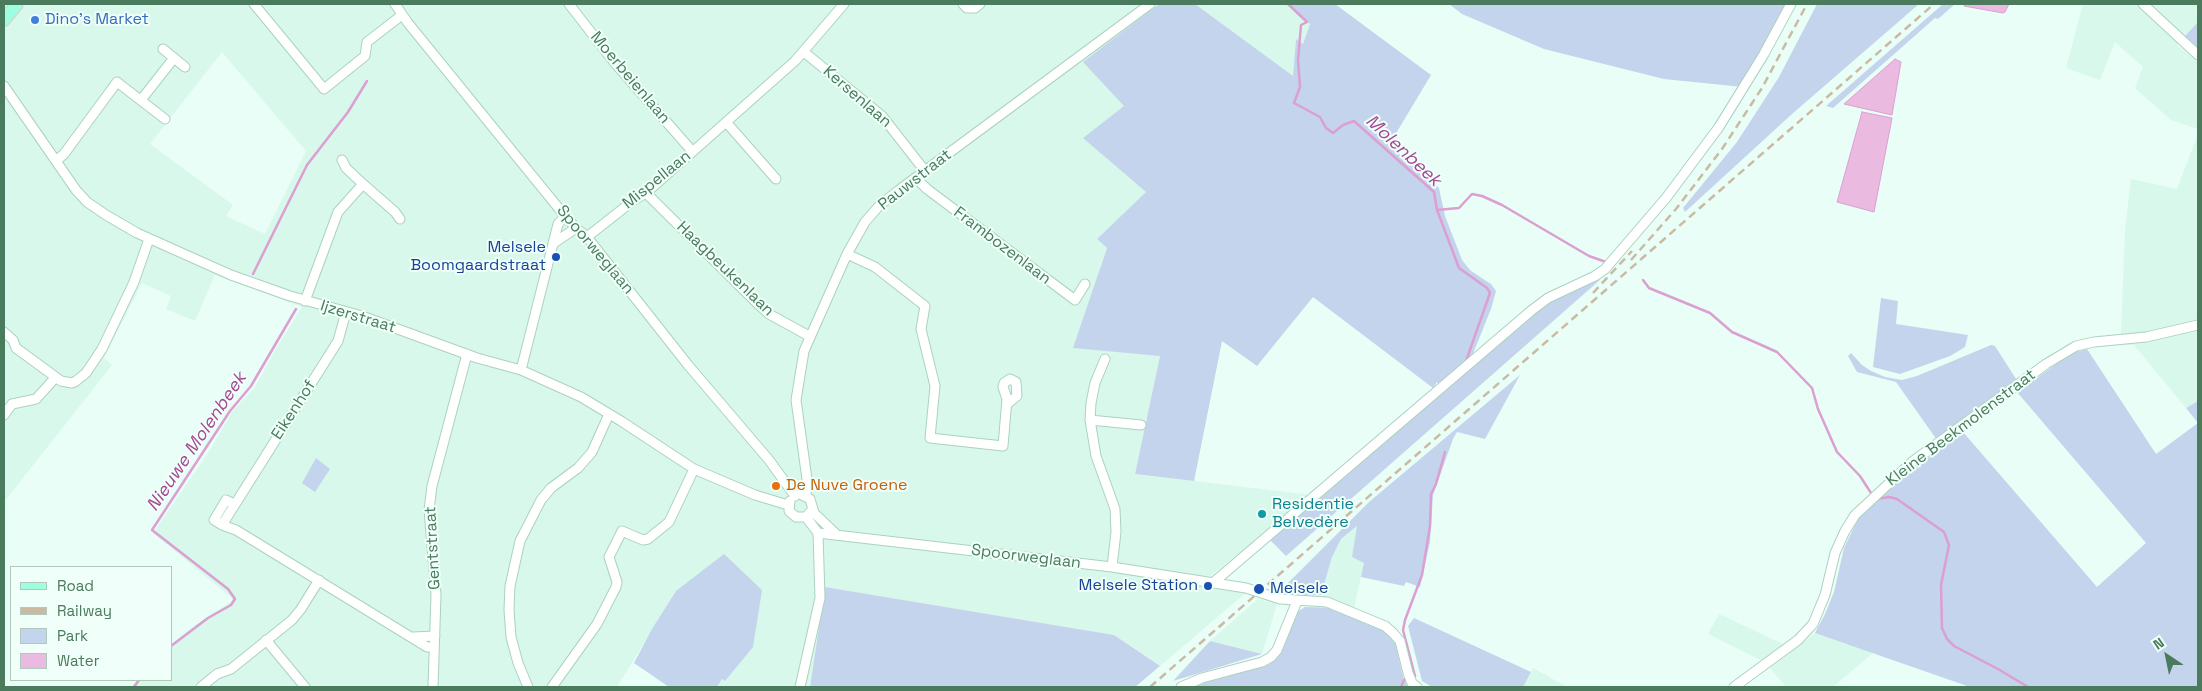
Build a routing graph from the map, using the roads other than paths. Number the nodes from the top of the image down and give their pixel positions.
1 (16, 4) edge
2 (254, 4) edge
3 (395, 4) edge
4 (569, 4) edge
5 (844, 4) edge
6 (963, 4) edge
7 (980, 4) edge
8 (1150, 4) edge
9 (1791, 4) edge
10 (2143, 4) edge
11 (402, 15) junction
12 (4, 20) edge
13 (163, 49) dead end
14 (804, 52) junction
15 (2198, 55) edge
16 (174, 58) junction
17 (185, 67) dead end
18 (4, 86) edge
19 (141, 100) junction
20 (165, 119) dead end
21 (726, 122) junction
22 (692, 151) junction
23 (56, 160) junction
24 (342, 160) dead end
25 (925, 171) junction
26 (776, 178) dead end
27 (916, 178) junction
28 (363, 184) junction
29 (646, 193) junction
30 (565, 216) junction
31 (400, 219) dead end
32 (576, 228) junction
33 (586, 237) junction
34 (149, 239) junction
35 (554, 244) junction
36 (847, 254) junction
37 (1085, 284) dead end
38 (306, 301) junction
39 (346, 312) junction
40 (2198, 325) edge
41 (4, 332) edge
42 (810, 336) junction
43 (467, 354) junction
44 (1105, 359) dead end
45 (522, 370) junction
46 (55, 378) junction
47 (1007, 404) dead end
48 (609, 414) junction
49 (4, 415) edge
50 (1090, 420) junction
51 (1141, 425) dead end
52 (694, 469) junction
53 (806, 495) junction
54 (795, 496) junction
55 (788, 505) junction
56 (809, 513) junction
57 (818, 533) junction
58 (838, 535) junction
59 (1112, 567) junction
60 (319, 580) junction
61 (1214, 582) junction
62 (1297, 600) junction
63 (435, 636) junction
64 (413, 637) junction
65 (266, 640) junction
66 (434, 647) junction
67 (201, 687) edge
68 (305, 687) edge
69 (433, 687) edge
70 (528, 687) edge
71 (552, 687) edge
72 (800, 687) edge
73 (1181, 687) edge
74 (1417, 687) edge
75 (1734, 687) edge

1 - 12 main road
2 - 11 street
3 - 11 street, Spoorweglaan
4 - 22 street, Moerbeienlaan
5 - 14 street, Mispellaan
6 - 7 street
8 - 25 street, Pauwstraat
9 - 61 street
10 - 15 street
11 - 30 street, Spoorweglaan
13 - 16 street
14 - 21 street, Mispellaan
14 - 25 street, Kersenlaan
16 - 17 street
16 - 19 street
18 - 23 street, Ijzerstraat
19 - 20 street
19 - 23 street
21 - 22 street, Mispellaan
21 - 26 street
22 - 29 street, Mispellaan
23 - 34 street, Ijzerstraat
24 - 28 street
25 - 27 street, Pauwstraat
27 - 36 street, Pauwstraat
27 - 37 street, Frambozenlaan
28 - 31 street
28 - 38 street
29 - 33 street, Mispellaan
29 - 42 street, Haagbeukenlaan
30 - 32 street, Spoorweglaan
30 - 35 street
32 - 33 street, Spoorweglaan
32 - 35 street
33 - 54 street, Spoorweglaan
34 - 38 street, Ijzerstraat
34 - 46 street
35 - 45 street
36 - 42 street, Pauwstraat
36 - 47 street
38 - 39 street, Ijzerstraat
39 - 43 street, Ijzerstraat
39 - 60 street, Eikenhof
40 - 75 street, Kleine Beekmolenstraat
41 - 46 street
42 - 53 street, Pauwstraat
43 - 45 street, Ijzerstraat
43 - 63 street, Gentstraat
44 - 50 street
45 - 48 street, Ijzerstraat
46 - 49 street
48 - 52 street, Ijzerstraat
48 - 70 street
50 - 51 street
50 - 59 street
52 - 55 street, Ijzerstraat
52 - 71 street
53 - 54 street
53 - 56 street
54 - 55 street
55 - 56 street
56 - 57 street
56 - 58 street
57 - 58 street, Spoorweglaan
57 - 72 street
58 - 59 street, Spoorweglaan
59 - 61 street, Spoorweglaan
60 - 64 street, Eikenhof
60 - 65 street
61 - 62 street, Spoorweglaan
62 - 73 street
62 - 74 street, Spoorweglaan
63 - 64 street
63 - 66 street, Gentstraat
64 - 66 street, Eikenhof
65 - 67 street
65 - 68 street
66 - 69 street, Gentstraat

